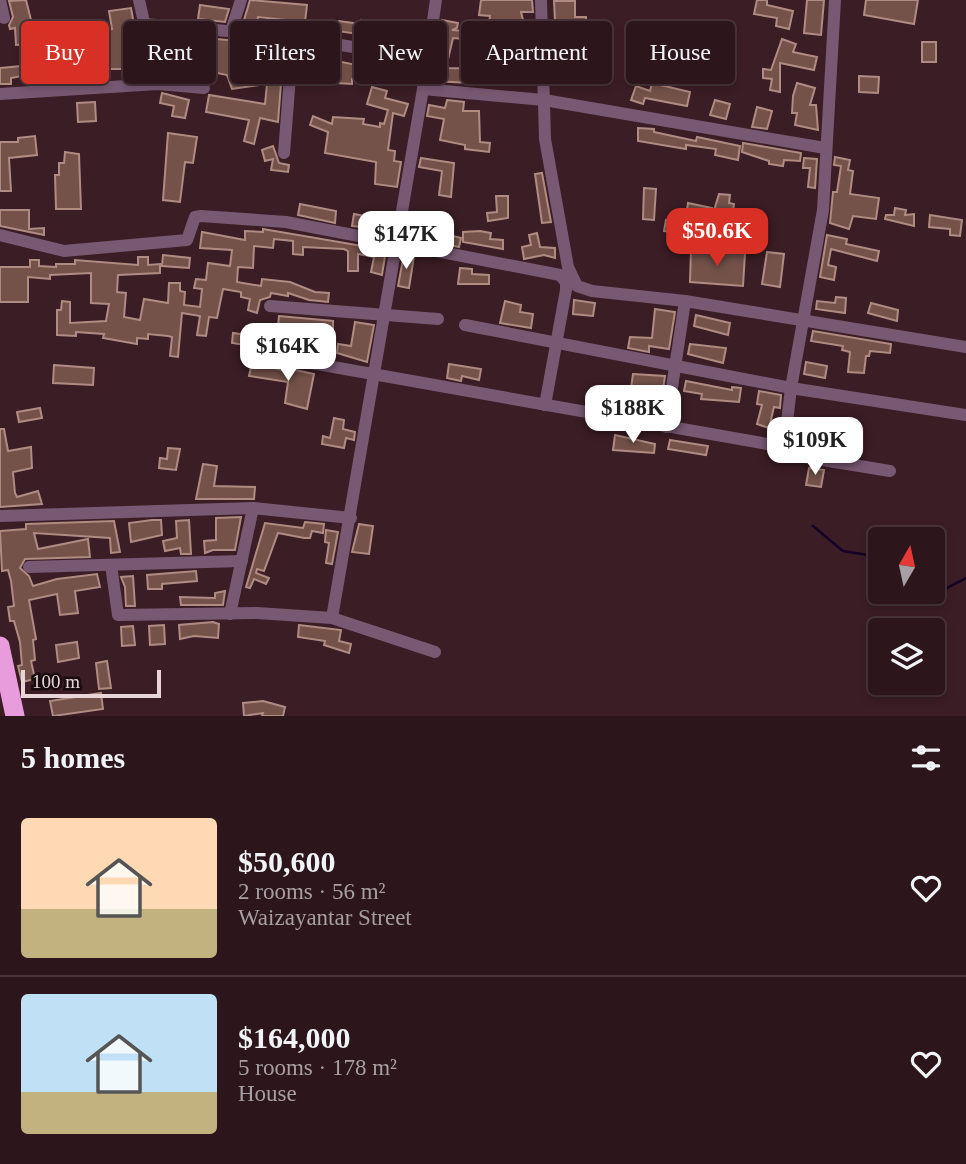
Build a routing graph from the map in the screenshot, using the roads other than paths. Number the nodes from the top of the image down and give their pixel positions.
1 (0, 0) edge
2 (139, 0) edge
3 (241, 0) edge
4 (436, 0) edge
5 (541, 0) edge
6 (835, 0) edge
7 (4, 18) dead end
8 (144, 21) edge
9 (234, 21) edge
10 (433, 21) edge
11 (158, 84) joint
12 (289, 84) edge
13 (424, 84) edge
14 (204, 88) dead end
15 (423, 89) junction
16 (0, 94) edge
17 (544, 100) junction
18 (825, 148) junction
19 (284, 153) dead end
20 (0, 235) edge
21 (395, 245) junction
22 (685, 301) junction
23 (270, 306) dead end
24 (384, 315) junction
25 (438, 319) dead end
26 (805, 320) junction
27 (465, 325) dead end
28 (554, 344) junction
29 (966, 348) edge
30 (254, 353) dead end
31 (676, 366) junction
32 (376, 373) junction
33 (791, 388) junction
34 (545, 405) junction
35 (966, 415) edge
36 (666, 427) junction
37 (784, 447) junction
38 (890, 471) dead end
39 (253, 508) junction
40 (0, 516) edge
41 (351, 518) junction
42 (242, 561) junction
43 (111, 565) junction
44 (29, 567) dead end
45 (230, 614) junction
46 (332, 618) junction
47 (0, 646) edge
48 (435, 652) dead end
49 (15, 716) edge

1 - 7 street
2 - 8 street
3 - 9 street
4 - 10 street
5 - 17 street
6 - 18 street
11 - 14 street
11 - 16 street
12 - 19 street
13 - 15 street
15 - 17 street
15 - 21 street
17 - 18 street
17 - 22 street
18 - 26 street
20 - 21 street
21 - 24 street
21 - 28 street
22 - 26 street
22 - 31 street
23 - 24 street
24 - 25 street
24 - 32 street
26 - 29 street
26 - 33 street
27 - 28 street
28 - 31 street
28 - 34 street
30 - 32 street
31 - 33 street
31 - 36 street
32 - 34 street
32 - 41 street
33 - 35 street
33 - 37 street
34 - 36 street
36 - 37 street
37 - 38 street
39 - 40 street
39 - 41 street
39 - 42 street
41 - 46 street
42 - 43 street
42 - 45 street
43 - 44 street
43 - 45 street
45 - 46 street
46 - 48 street
47 - 49 highway

